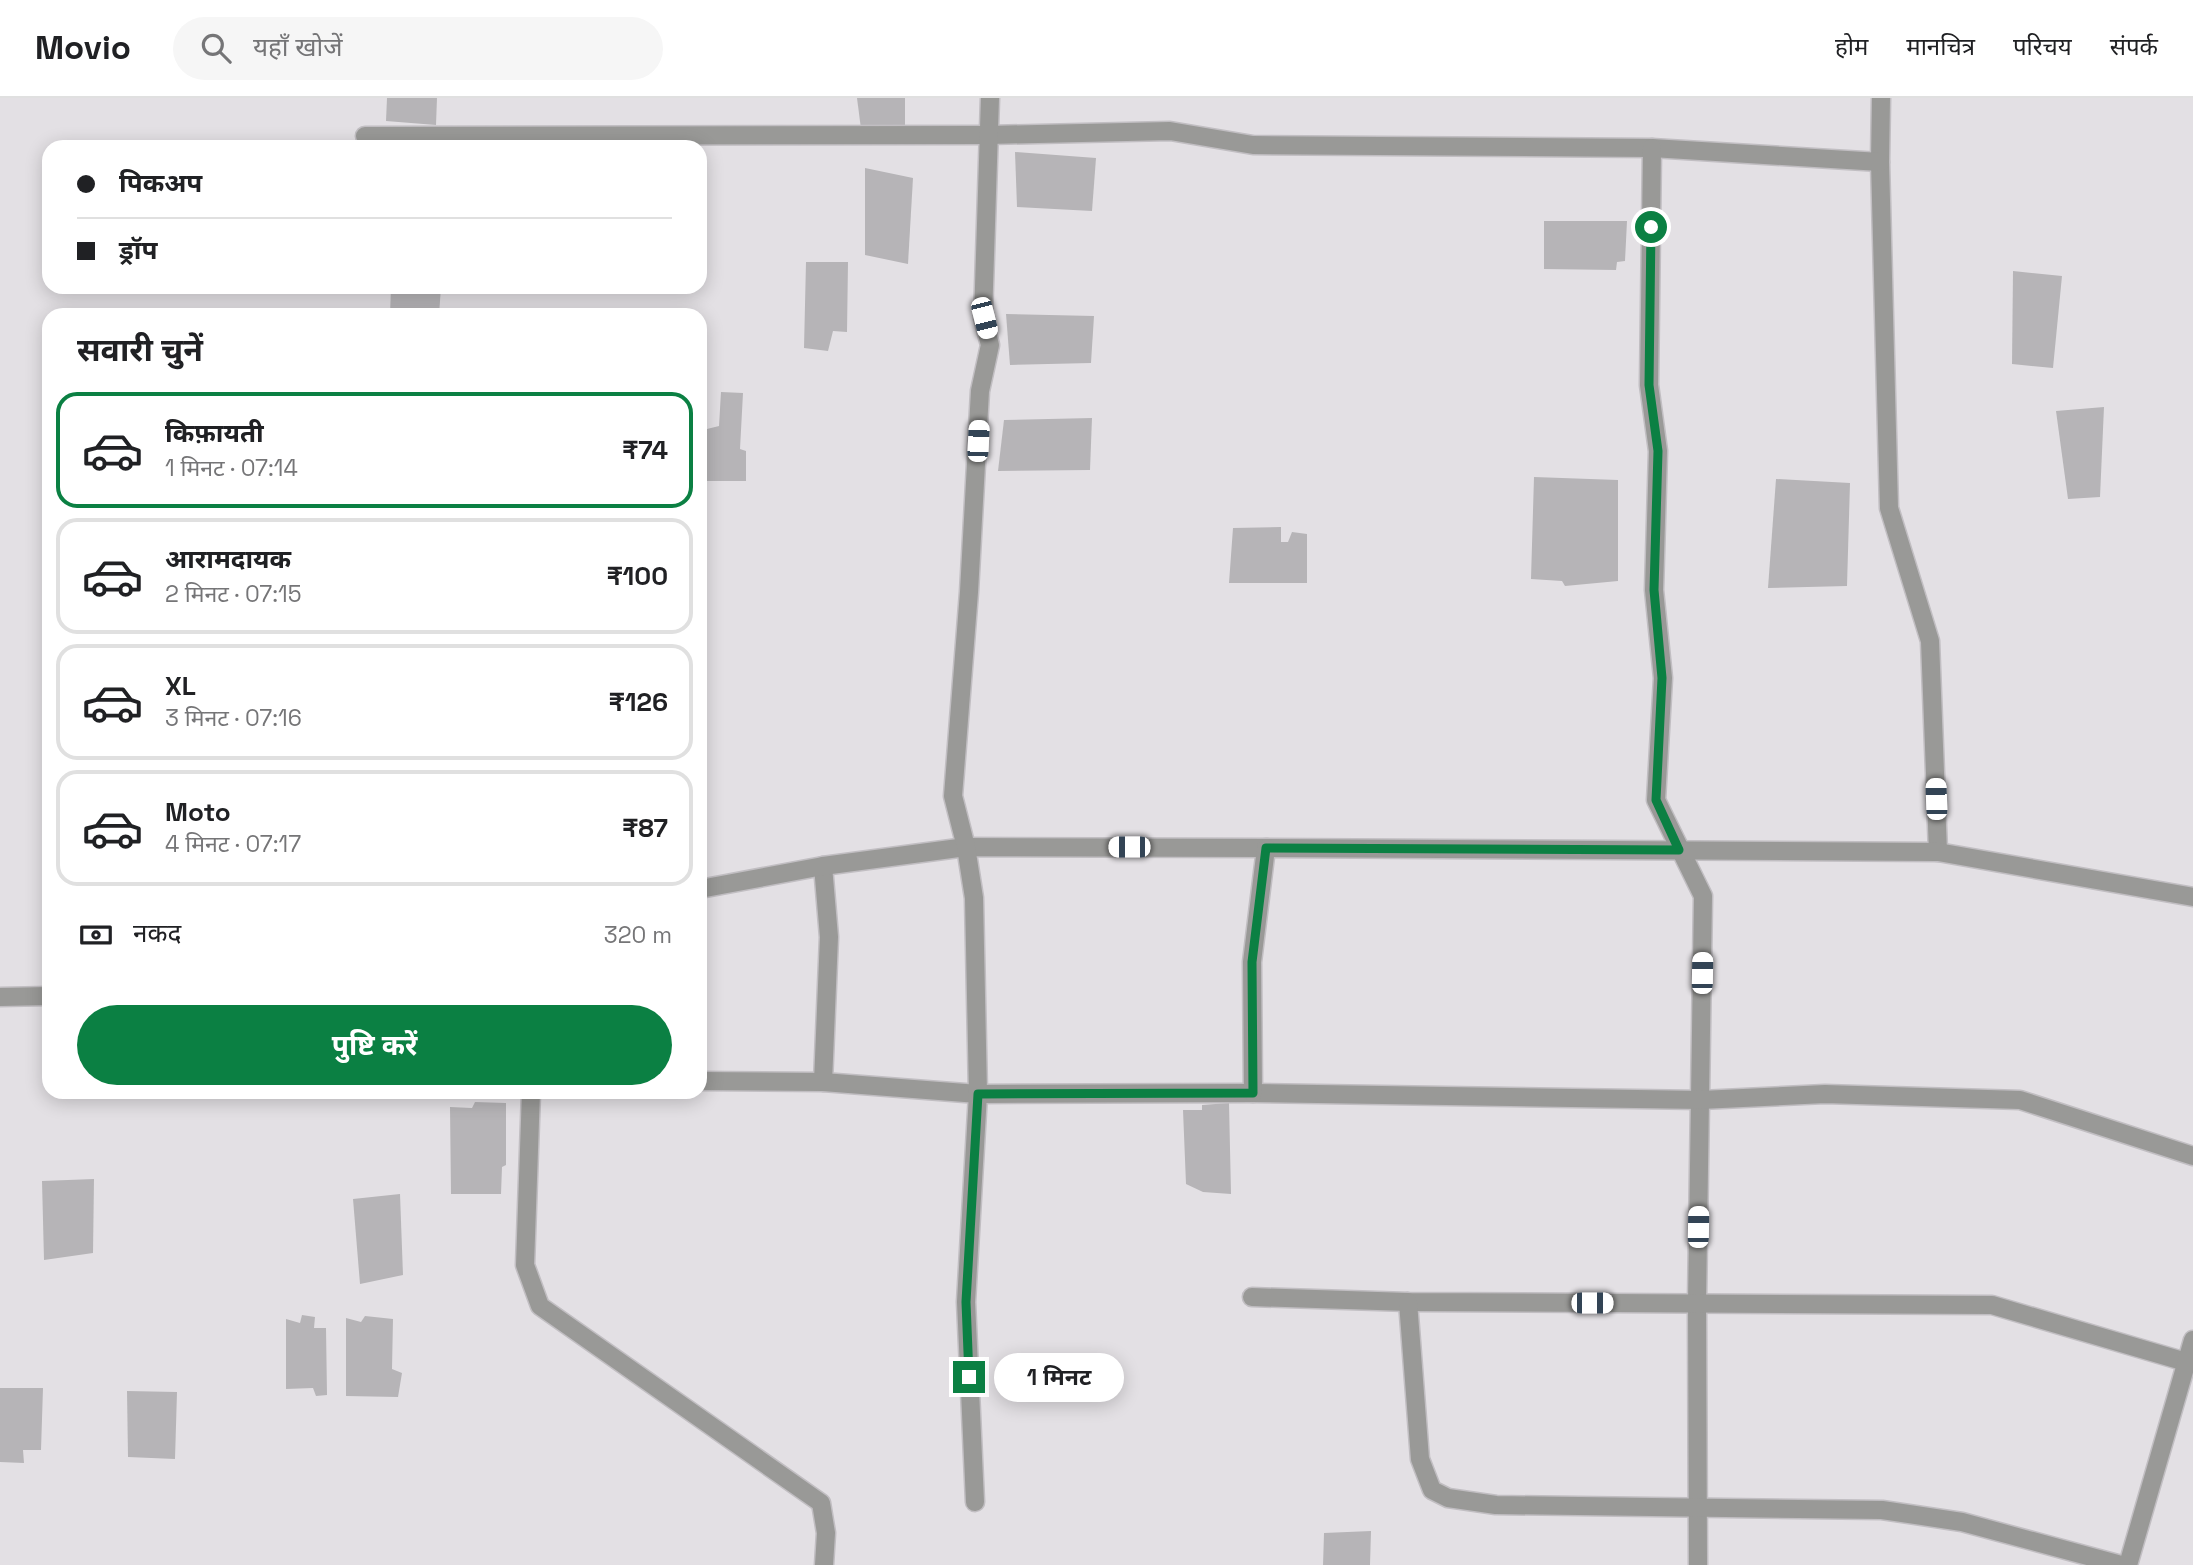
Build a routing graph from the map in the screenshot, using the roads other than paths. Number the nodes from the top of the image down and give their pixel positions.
1 (990, 98) edge
2 (1881, 98) edge
3 (365, 135) dead end
4 (989, 135) junction
5 (1652, 148) junction
6 (1880, 162) junction
7 (966, 847) junction
8 (1266, 848) junction
9 (1679, 850) junction
10 (1938, 852) junction
11 (822, 866) junction
12 (707, 888) edge
13 (2193, 897) edge
14 (42, 996) edge
15 (0, 997) edge
16 (707, 1081) edge
17 (823, 1083) junction
18 (1253, 1093) junction
19 (978, 1094) junction
20 (531, 1099) edge
21 (1701, 1100) junction
22 (2193, 1156) edge
23 (1252, 1297) dead end
24 (1408, 1302) junction
25 (1697, 1303) junction
26 (2193, 1340) edge
27 (2186, 1362) junction
28 (975, 1502) dead end
29 (1699, 1506) junction
30 (824, 1565) edge
31 (1698, 1565) edge
32 (2121, 1565) edge
33 (2128, 1565) edge

1 - 4 street
2 - 6 street
3 - 4 street
4 - 5 street
4 - 7 street
5 - 6 street
5 - 9 street
6 - 10 street
7 - 8 street
7 - 11 street
7 - 19 street
8 - 9 street
8 - 18 street
9 - 10 street
9 - 21 street
10 - 13 street
11 - 12 street
11 - 17 street
14 - 15 street
16 - 17 street
17 - 19 street
18 - 19 street
18 - 21 street
19 - 28 street
20 - 30 street
21 - 22 street
21 - 25 street
23 - 24 street
24 - 25 street
24 - 29 street
25 - 27 street
25 - 29 street
26 - 27 street
27 - 33 street
29 - 31 street
29 - 32 street

